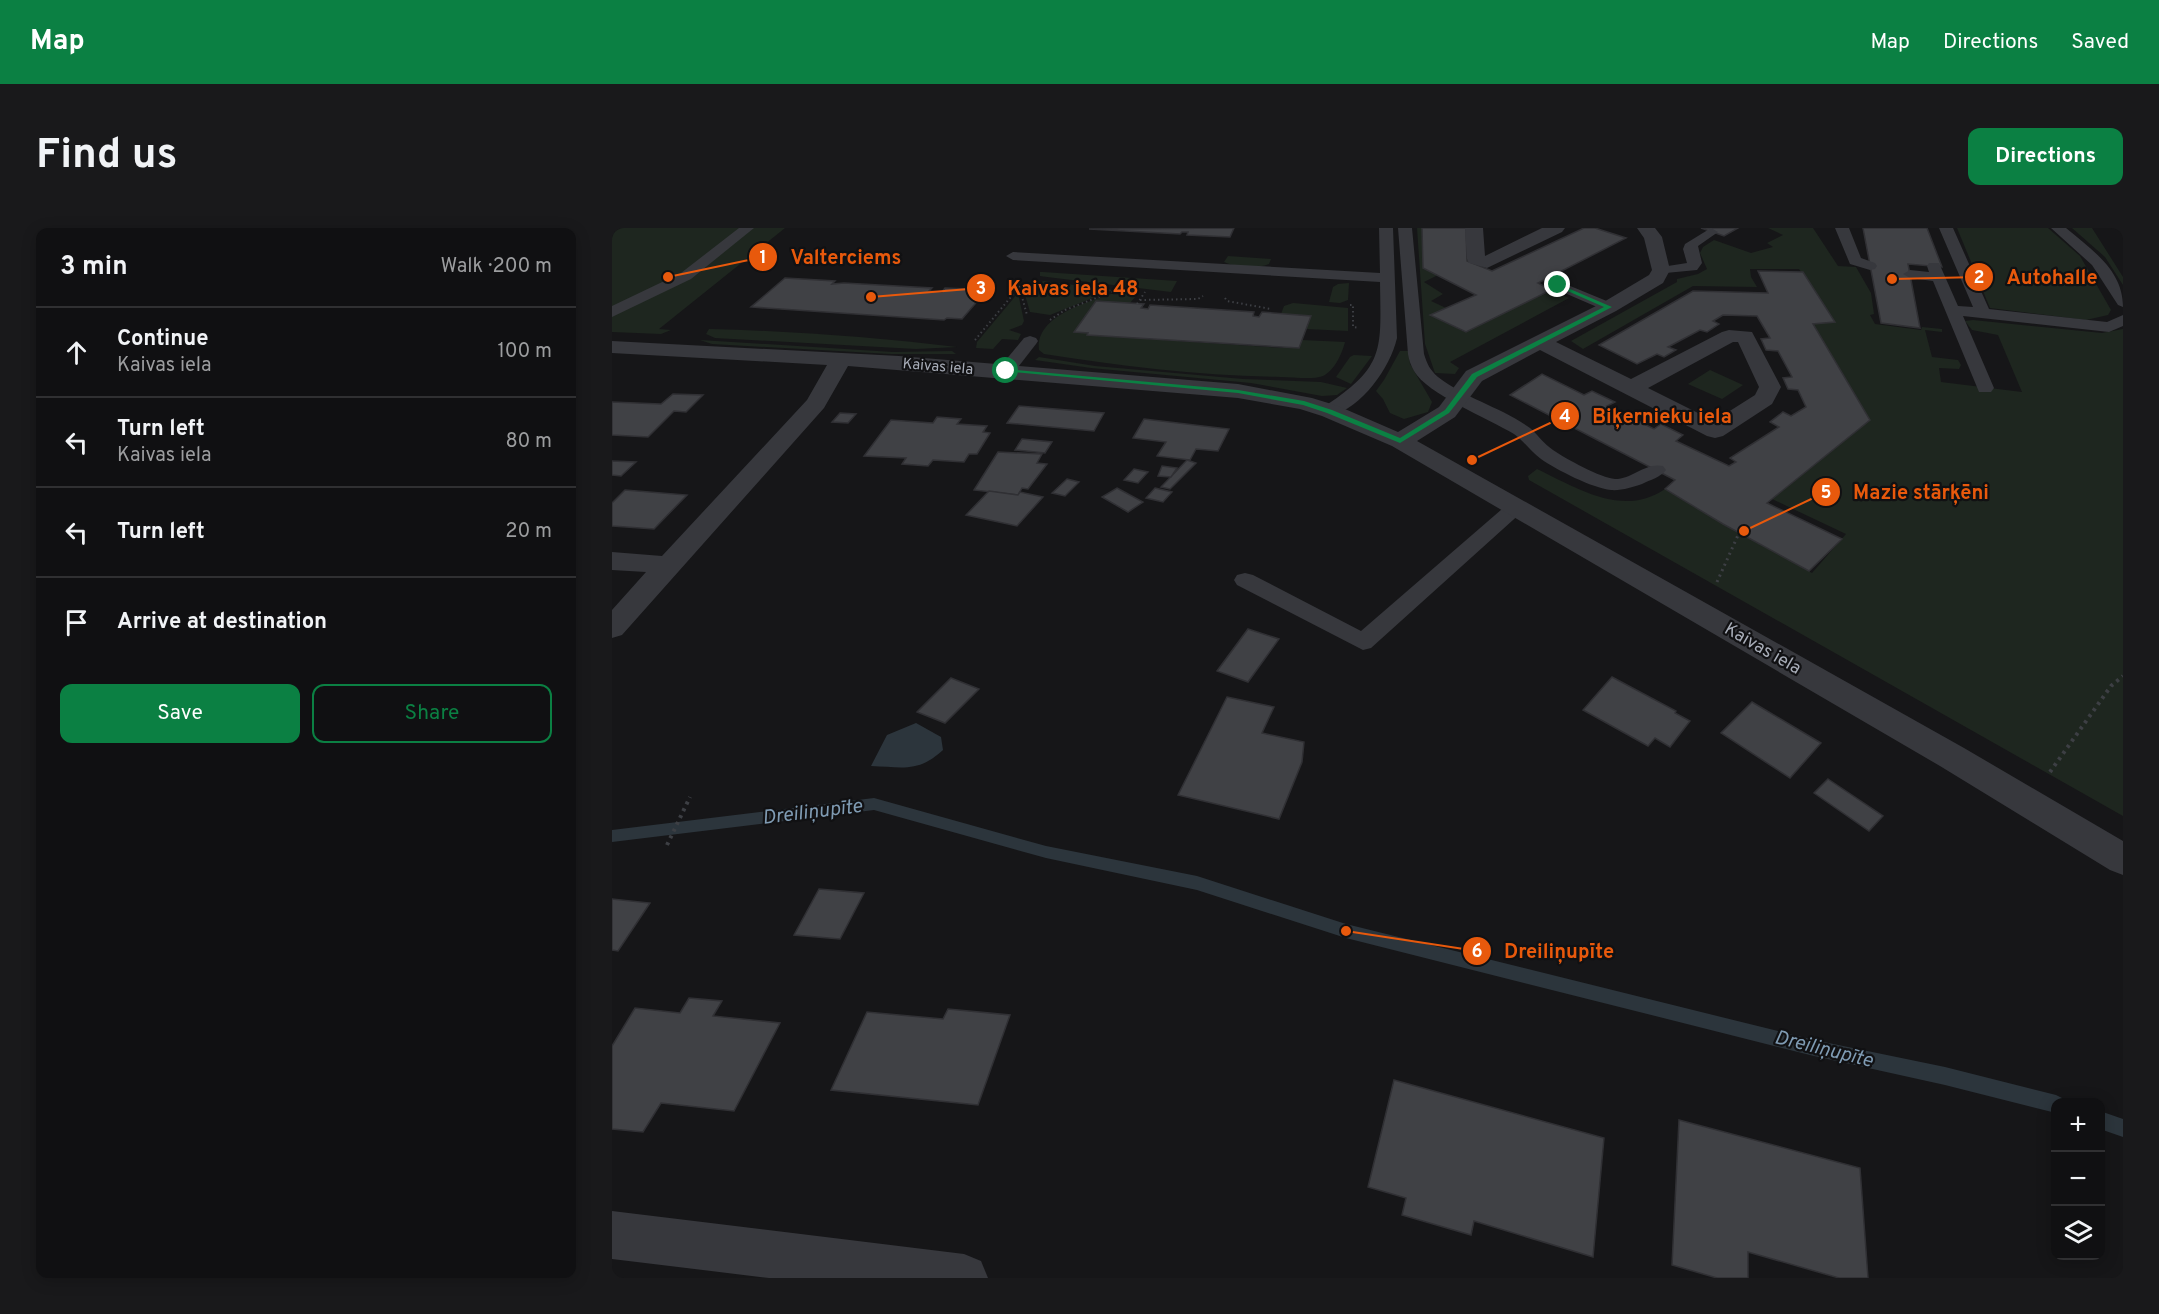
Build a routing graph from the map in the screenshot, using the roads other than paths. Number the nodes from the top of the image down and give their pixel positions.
1 (747, 228) edge
2 (1386, 228) edge
3 (1405, 228) edge
4 (1474, 228) edge
5 (1556, 228) edge
6 (1646, 228) edge
7 (1842, 228) edge
8 (1946, 228) edge
9 (2058, 228) edge
10 (1711, 232) dead end
11 (1013, 256) dead end
12 (1870, 266) dead end
13 (1660, 272) junction
14 (1910, 274) dead end
15 (1387, 278) junction
16 (1558, 285) dead end
17 (2123, 302) edge
18 (1609, 307) junction
19 (1953, 310) junction
20 (612, 312) edge
21 (1983, 314) junction
22 (2123, 320) edge
23 (1540, 342) junction
24 (612, 347) edge
25 (841, 359) junction
26 (899, 362) junction
27 (1631, 388) junction
28 (1985, 388) dead end
29 (1456, 397) junction
30 (816, 403) junction
31 (1330, 411) junction
32 (1400, 441) junction
33 (1656, 470) dead end
34 (1516, 507) junction
35 (612, 561) edge
36 (669, 565) junction
37 (1245, 580) dead end
38 (612, 628) edge
39 (2123, 859) edge
40 (612, 1235) edge
41 (964, 1278) edge

1 - 20 lane
2 - 15 lane
3 - 29 lane
4 - 5 street
6 - 13 street
7 - 12 lane
8 - 21 lane
9 - 17 lane
10 - 13 lane
11 - 15 lane
13 - 18 street
14 - 19 lane
15 - 31 lane
16 - 18 lane
18 - 23 street
19 - 21 lane
19 - 28 lane
21 - 22 lane
23 - 27 street
23 - 29 street
24 - 25 street, Kaivas iela
25 - 26 street, Kaivas iela
25 - 30 street
26 - 30 street
26 - 31 street, Kaivas iela
27 - 27 street
29 - 32 street
29 - 33 lane
30 - 36 street
31 - 32 street, Kaivas iela
32 - 34 street, Kaivas iela
34 - 37 lane
34 - 39 street, Kaivas iela
35 - 36 street
36 - 38 street
40 - 41 street

